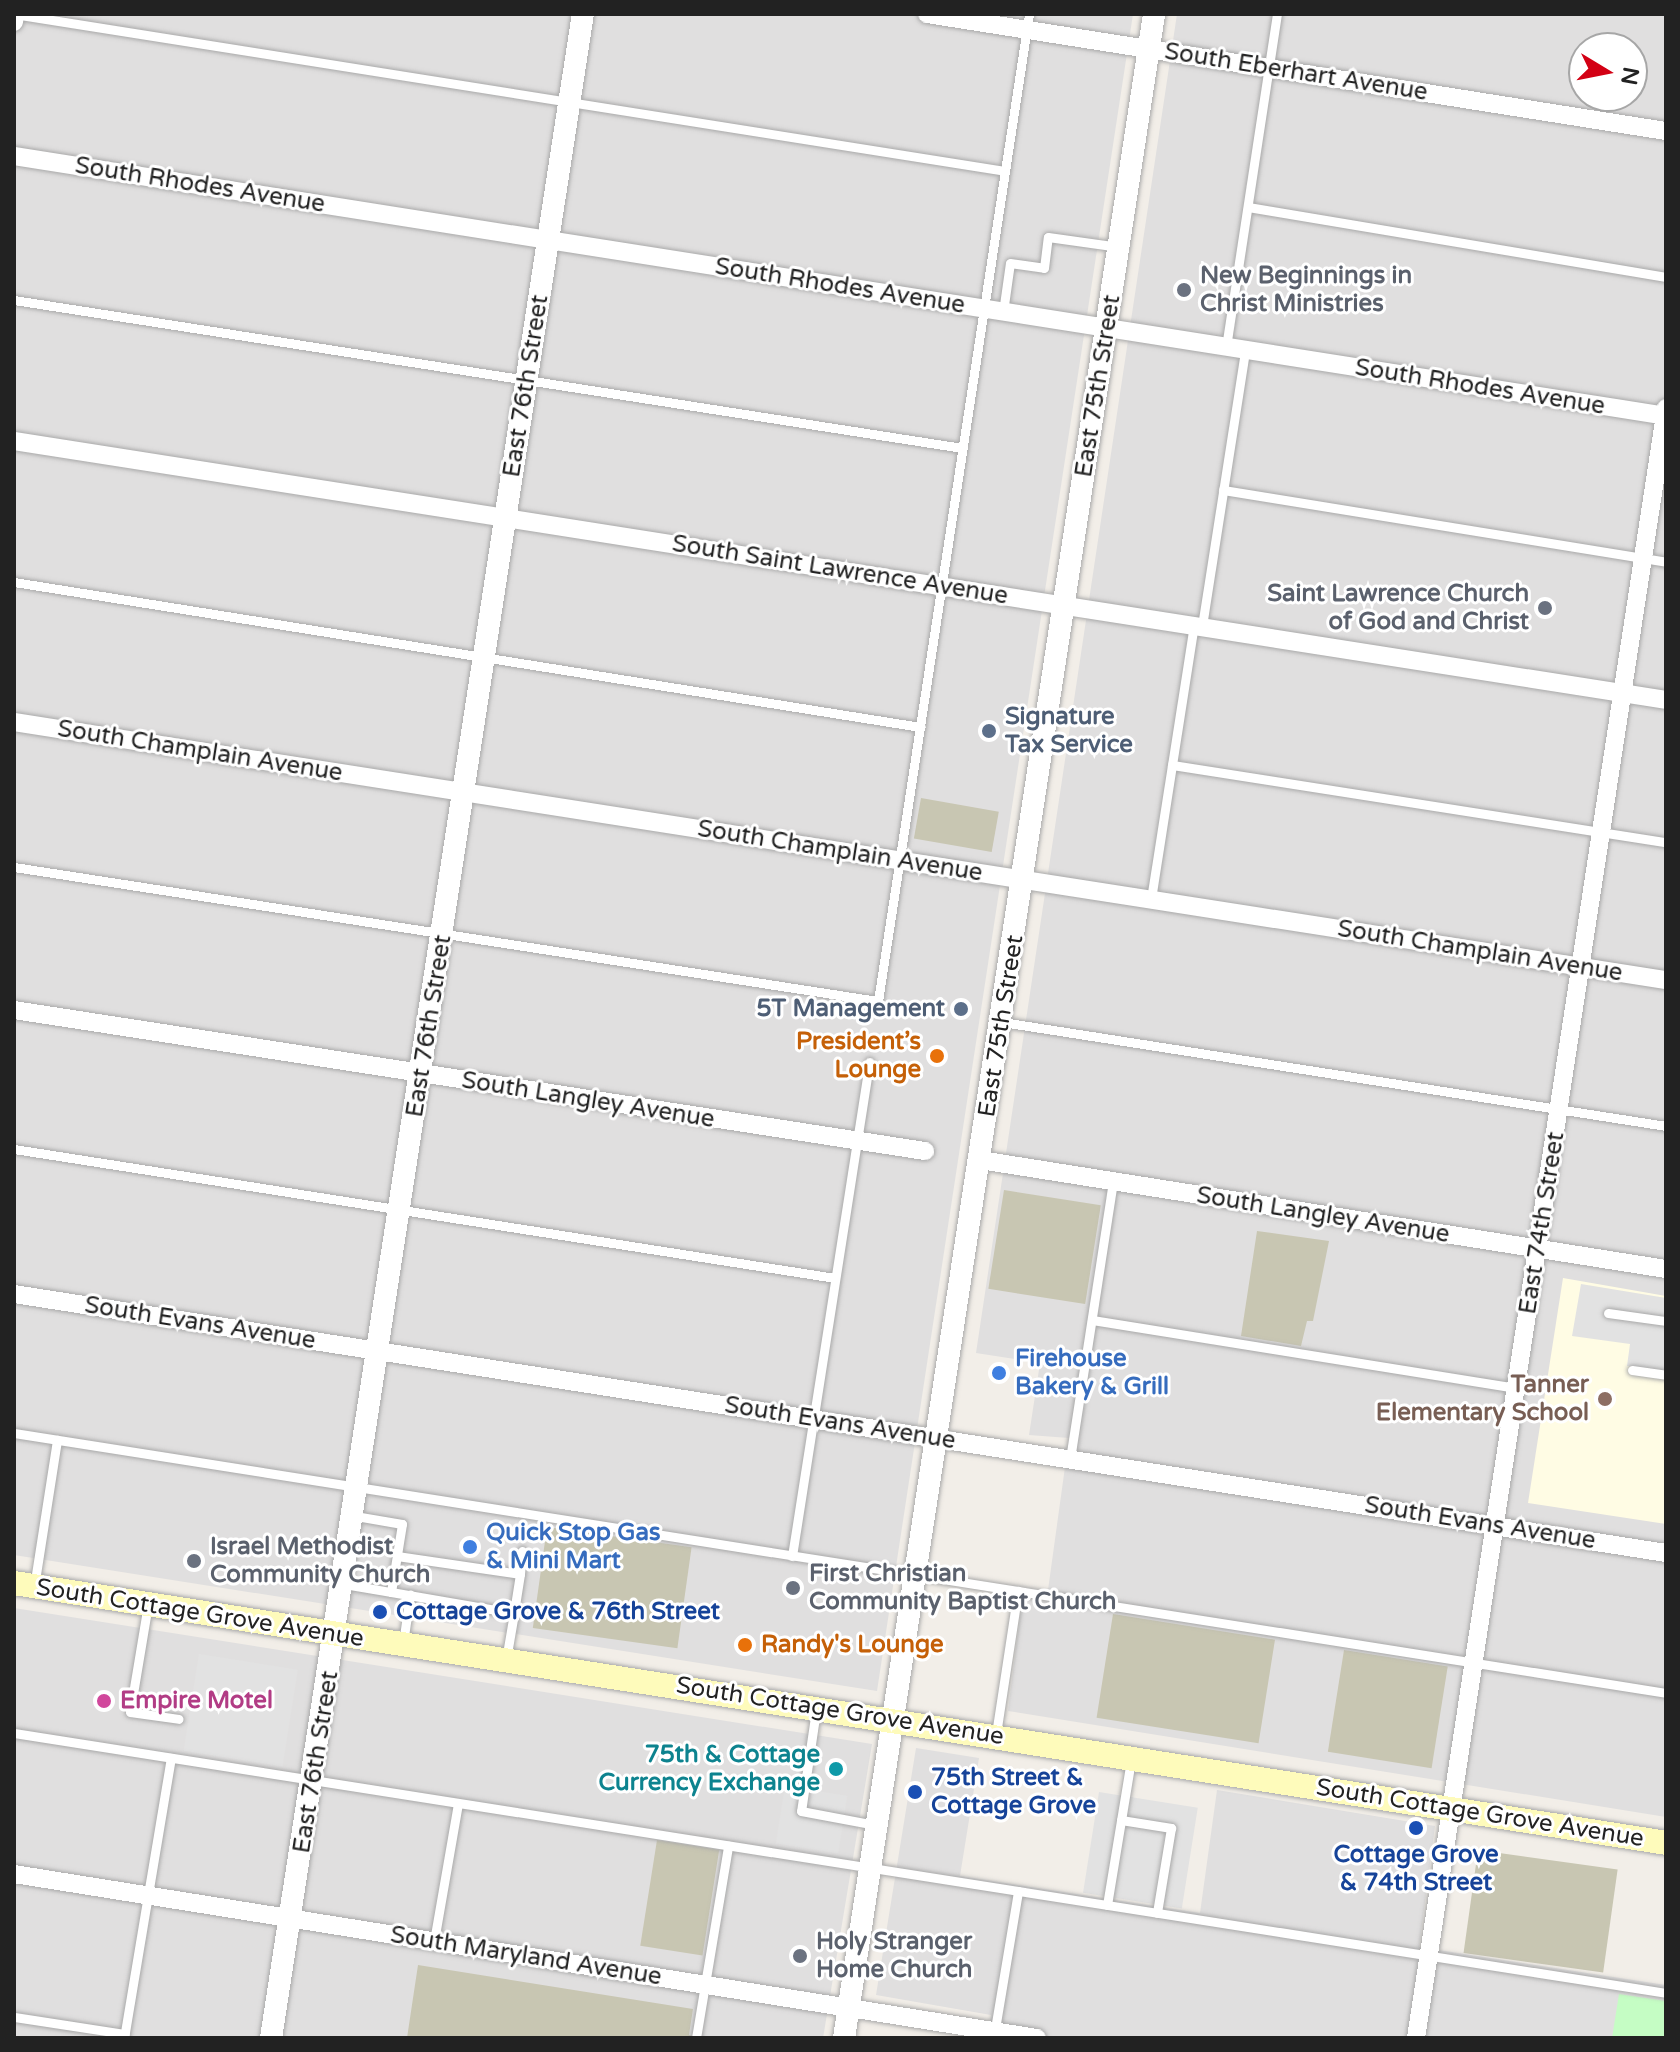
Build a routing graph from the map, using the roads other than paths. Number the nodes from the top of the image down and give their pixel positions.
1 (15, 14) edge
2 (583, 14) edge
3 (927, 14) edge
4 (1154, 14) edge
5 (1277, 14) edge
6 (14, 22) edge
7 (1028, 22) edge
8 (1149, 49) junction
9 (1269, 68) junction
10 (570, 101) junction
11 (1666, 131) edge
12 (14, 156) edge
13 (1005, 171) junction
14 (1248, 207) junction
15 (548, 240) junction
16 (1119, 247) junction
17 (1666, 277) edge
18 (14, 300) edge
19 (984, 309) junction
20 (1003, 312) junction
21 (1107, 328) junction
22 (1236, 348) junction
23 (527, 381) junction
24 (1666, 413) edge
25 (14, 441) edge
26 (962, 448) junction
27 (1223, 490) junction
28 (506, 518) junction
29 (1643, 559) junction
30 (1666, 562) edge
31 (14, 582) edge
32 (941, 586) junction
33 (1065, 605) junction
34 (1198, 626) junction
35 (485, 657) junction
36 (1623, 693) junction
37 (1666, 700) edge
38 (14, 722) edge
39 (920, 727) junction
40 (1172, 765) junction
41 (465, 792) junction
42 (1602, 832) junction
43 (1666, 842) edge
44 (899, 860) junction
45 (14, 867) edge
46 (1023, 879) junction
47 (1151, 899) junction
48 (443, 935) junction
49 (1581, 967) junction
50 (1666, 980) edge
51 (14, 1010) edge
52 (1001, 1022) junction
53 (869, 1062) dead end
54 (422, 1074) junction
55 (1560, 1109) junction
56 (1666, 1126) edge
57 (856, 1141) junction
58 (14, 1149) edge
59 (925, 1151) dead end
60 (980, 1160) junction
61 (1113, 1182) junction
62 (401, 1210) junction
63 (1538, 1249) junction
64 (1666, 1269) edge
65 (835, 1278) junction
66 (14, 1294) edge
67 (1608, 1313) dead end
68 (1092, 1320) junction
69 (1666, 1321) edge
70 (380, 1351) junction
71 (1632, 1370) dead end
72 (1666, 1375) edge
73 (1517, 1388) junction
74 (813, 1419) junction
75 (14, 1433) edge
76 (938, 1438) junction
77 (57, 1440) junction
78 (1070, 1459) junction
79 (359, 1488) junction
80 (355, 1516) junction
81 (1496, 1526) junction
82 (522, 1551) dead end
83 (1666, 1553) edge
84 (397, 1556) junction
85 (792, 1556) junction
86 (520, 1574) junction
87 (917, 1576) junction
88 (344, 1584) junction
89 (24, 1585) edge
90 (1018, 1591) junction
91 (391, 1592) junction
92 (410, 1595) junction
93 (148, 1604) junction
94 (514, 1613) junction
95 (337, 1635) junction
96 (402, 1645) junction
97 (506, 1661) junction
98 (1475, 1663) junction
99 (1666, 1693) edge
100 (817, 1708) junction
101 (179, 1719) dead end
102 (895, 1720) junction
103 (14, 1733) edge
104 (996, 1735) junction
105 (1132, 1757) junction
106 (171, 1758) junction
107 (313, 1780) junction
108 (458, 1803) junction
109 (1453, 1809) junction
110 (1121, 1820) junction
111 (878, 1826) junction
112 (1666, 1843) edge
113 (728, 1846) junction
114 (872, 1868) junction
115 (14, 1874) edge
116 (1018, 1891) junction
117 (148, 1896) junction
118 (1107, 1905) junction
119 (1157, 1913) junction
120 (291, 1920) junction
121 (434, 1941) junction
122 (1429, 1956) junction
123 (705, 1985) junction
124 (1666, 1993) edge
125 (849, 2008) junction
126 (14, 2017) edge
127 (994, 2035) edge
128 (125, 2036) edge
129 (271, 2038) edge
130 (696, 2038) edge
131 (844, 2038) edge
132 (1037, 2038) edge
133 (1416, 2038) edge

1 - 6 street
1 - 10 lane
2 - 10 street, East 76th Street
3 - 7 street, South Eberhart Avenue
4 - 8 street, East 75th Street
5 - 9 lane
7 - 8 street, South Eberhart Avenue
7 - 13 lane
8 - 9 street, South Eberhart Avenue
8 - 16 street, East 75th Street
9 - 11 street, South Eberhart Avenue
9 - 14 lane
10 - 13 lane
10 - 15 street, East 76th Street
12 - 15 street, South Rhodes Avenue
13 - 19 lane
14 - 17 lane
14 - 22 lane
15 - 19 street, South Rhodes Avenue
15 - 23 street, East 76th Street
16 - 20 lane
16 - 21 street, East 75th Street
18 - 23 lane
19 - 20 street, South Rhodes Avenue
19 - 26 lane
20 - 21 street, South Rhodes Avenue
21 - 22 street, South Rhodes Avenue
21 - 33 street, East 75th Street
22 - 24 street, South Rhodes Avenue
22 - 27 lane
23 - 26 lane
23 - 28 street, East 76th Street
24 - 29 street, East 74th Street
25 - 28 street, South Saint Lawrence Avenue
26 - 32 lane
27 - 29 lane
27 - 34 lane
28 - 32 street, South Saint Lawrence Avenue
28 - 35 street, East 76th Street
29 - 30 lane
29 - 36 street, East 74th Street
31 - 35 lane
32 - 33 street, South Saint Lawrence Avenue
32 - 39 lane
33 - 34 street, South Saint Lawrence Avenue
33 - 46 street, East 75th Street
34 - 36 street, South Saint Lawrence Avenue
34 - 40 lane
35 - 39 lane
35 - 41 street, East 76th Street
36 - 37 street, South Saint Lawrence Avenue
36 - 42 street, East 74th Street
38 - 41 street, South Champlain Avenue
39 - 44 lane
40 - 42 lane
40 - 47 lane
41 - 44 street, South Champlain Avenue
41 - 48 street, East 76th Street
42 - 43 lane
42 - 49 street, East 74th Street
44 - 46 street, South Champlain Avenue
44 - 48 lane
45 - 48 lane
46 - 47 street, South Champlain Avenue
46 - 52 street, East 75th Street
47 - 49 street, South Champlain Avenue
48 - 54 street, East 76th Street
49 - 50 street, South Champlain Avenue
49 - 55 street, East 74th Street
51 - 54 street, South Langley Avenue
52 - 55 lane
52 - 60 street, East 75th Street
53 - 57 lane
54 - 57 street, South Langley Avenue
54 - 62 street, East 76th Street
55 - 56 lane
55 - 63 street, East 74th Street
57 - 59 street, South Langley Avenue
57 - 65 lane
58 - 62 lane
60 - 61 street, South Langley Avenue
60 - 76 street, East 75th Street
61 - 63 street, South Langley Avenue
61 - 68 lane
62 - 65 lane
62 - 70 street, East 76th Street
63 - 64 street, South Langley Avenue
63 - 73 street, East 74th Street
65 - 74 lane
66 - 70 street, South Evans Avenue
67 - 69 lane
68 - 73 lane
68 - 78 lane
70 - 74 street, South Evans Avenue
70 - 79 street, East 76th Street
71 - 72 lane
73 - 81 street, East 74th Street
74 - 76 street, South Evans Avenue
74 - 85 lane
75 - 77 lane
76 - 78 street, South Evans Avenue
76 - 87 street, East 75th Street
77 - 79 lane
77 - 89 lane
78 - 81 street, South Evans Avenue
79 - 80 street, East 76th Street
79 - 85 lane
80 - 84 lane
80 - 88 street, East 76th Street
81 - 83 street, South Evans Avenue
81 - 98 street, East 74th Street
82 - 86 lane
84 - 86 lane
84 - 91 lane
85 - 87 lane
86 - 94 lane
87 - 90 lane
87 - 102 street, East 75th Street
88 - 91 lane
88 - 95 street, East 76th Street
89 - 93 main road, South Cottage Grove Avenue
90 - 98 lane
90 - 104 lane
91 - 92 lane
92 - 94 lane
92 - 96 lane
93 - 95 main road, South Cottage Grove Avenue
93 - 101 lane
94 - 97 lane
95 - 96 main road, South Cottage Grove Avenue
95 - 107 street, East 76th Street
96 - 97 main road, South Cottage Grove Avenue
97 - 100 main road, South Cottage Grove Avenue
98 - 99 lane
98 - 109 street, East 74th Street
100 - 102 main road, South Cottage Grove Avenue
100 - 111 lane
102 - 104 main road, South Cottage Grove Avenue
102 - 111 street, East 75th Street
103 - 106 lane
104 - 105 main road, South Cottage Grove Avenue
105 - 109 main road, South Cottage Grove Avenue
105 - 110 lane
106 - 107 lane
106 - 117 lane
107 - 108 lane
107 - 120 street, East 76th Street
108 - 113 lane
108 - 121 lane
109 - 112 main road, South Cottage Grove Avenue
109 - 122 street, East 74th Street
110 - 118 lane
110 - 119 lane
111 - 114 street, East 75th Street
113 - 114 lane
113 - 123 lane
114 - 116 lane
114 - 125 street, East 75th Street
115 - 117 street, South Maryland Avenue
116 - 118 lane
116 - 127 lane
117 - 120 street, South Maryland Avenue
117 - 128 lane
118 - 119 lane
119 - 122 lane
120 - 121 street, South Maryland Avenue
120 - 129 street, East 76th Street
121 - 123 street, South Maryland Avenue
122 - 124 lane
122 - 133 street, East 74th Street
123 - 125 street, South Maryland Avenue
123 - 130 lane
125 - 127 street, South Maryland Avenue
125 - 131 street, East 75th Street
126 - 128 lane
127 - 132 street, South Maryland Avenue

